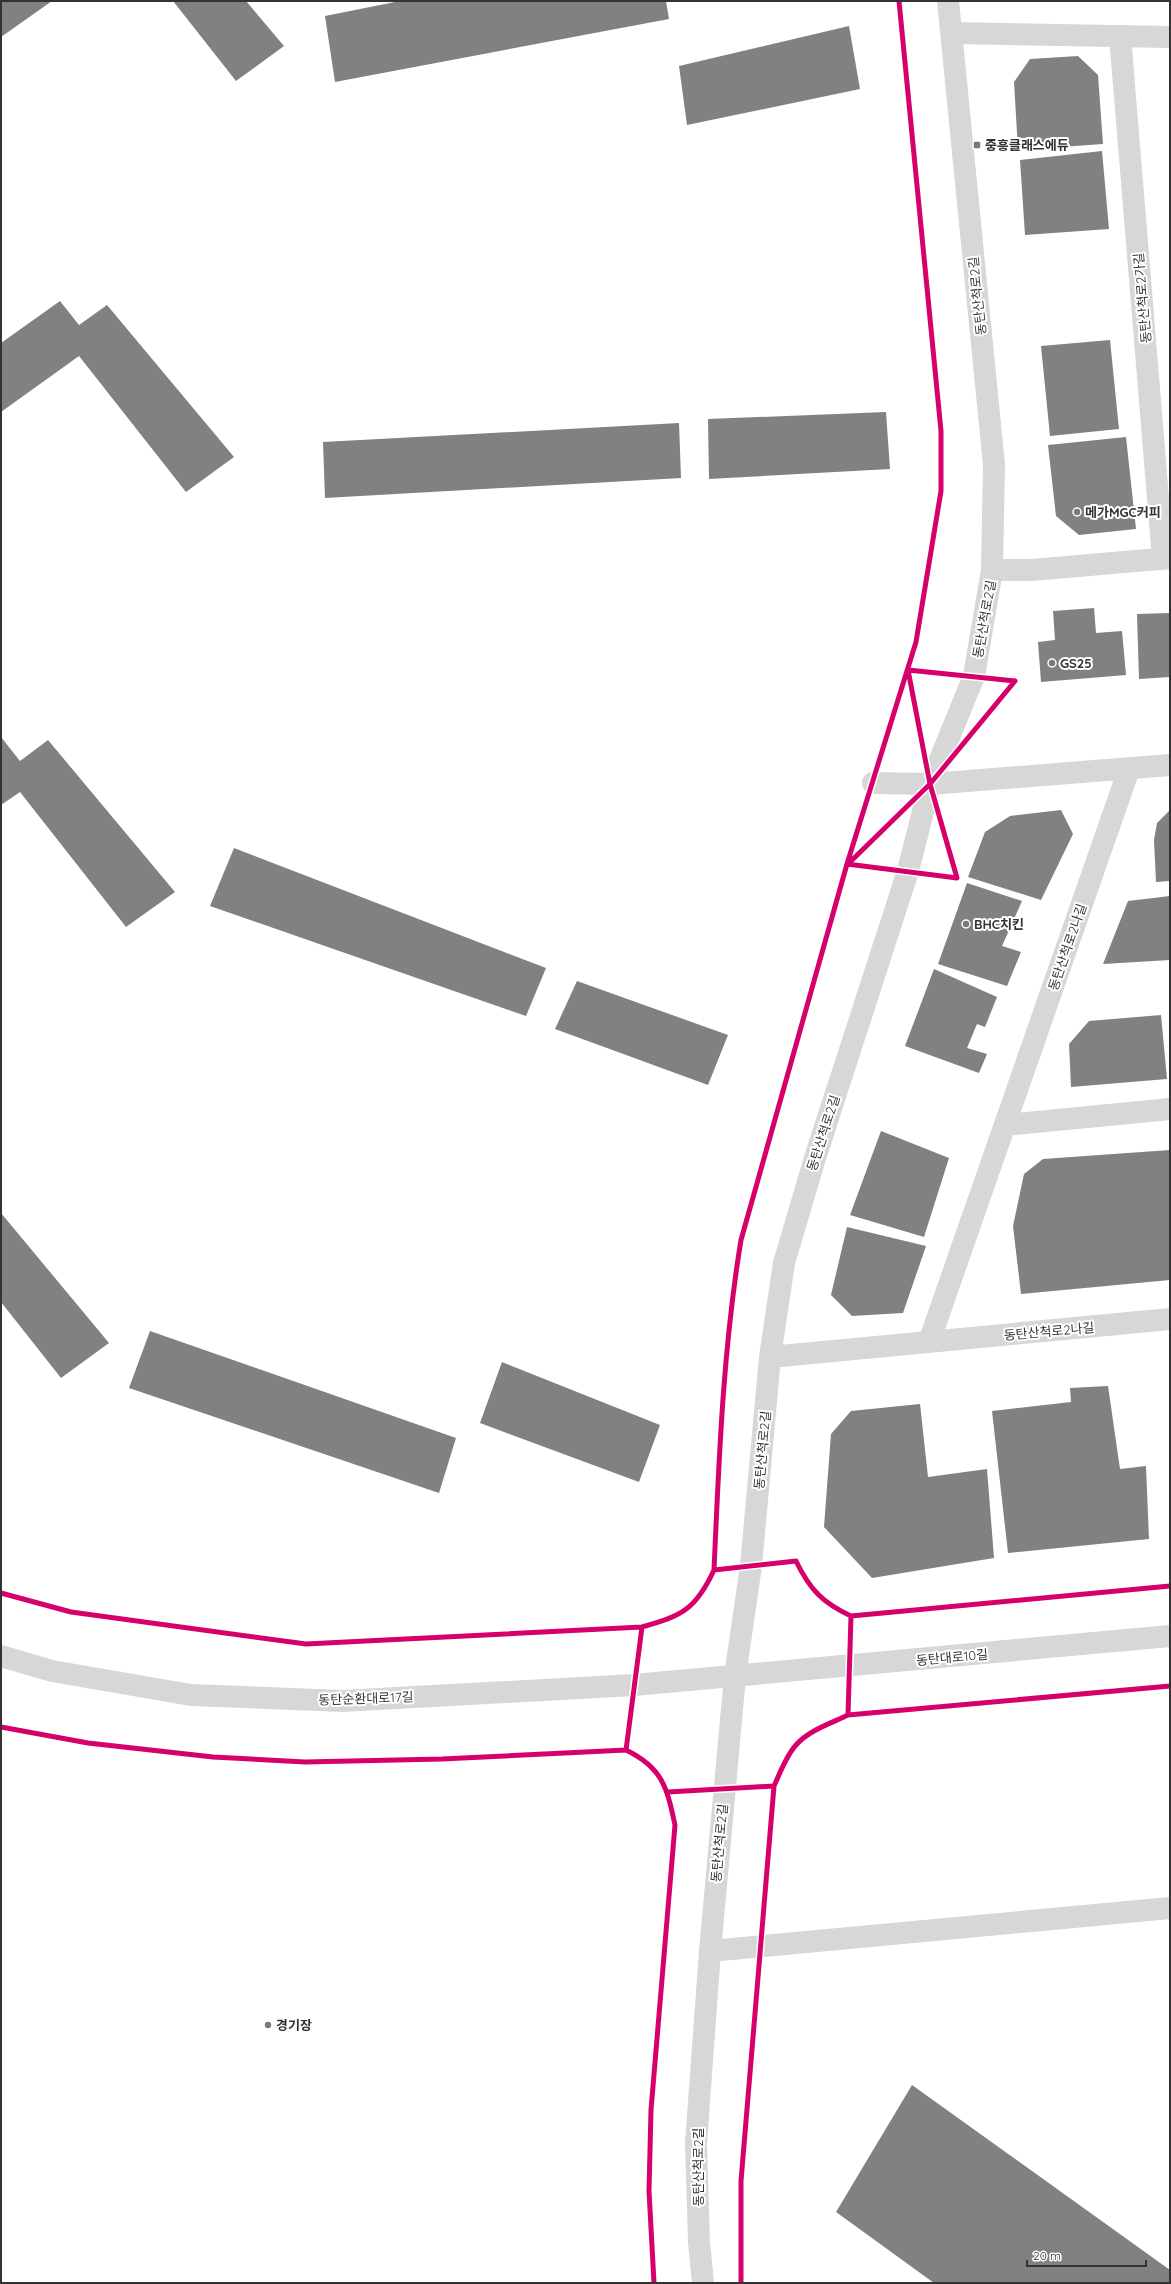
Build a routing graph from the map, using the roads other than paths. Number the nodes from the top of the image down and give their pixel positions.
1 (948, 1) edge
2 (951, 33) junction
3 (1120, 36) junction
4 (1170, 38) edge
5 (1167, 559) edge
6 (992, 570) junction
7 (1170, 765) edge
8 (1129, 768) junction
9 (872, 784) dead end
10 (930, 784) junction
11 (1170, 1109) edge
12 (1005, 1125) junction
13 (1170, 1319) edge
14 (929, 1342) junction
15 (770, 1357) junction
16 (1170, 1636) edge
17 (1, 1656) edge
18 (735, 1676) junction
19 (1170, 1908) edge
20 (710, 1951) junction
21 (703, 2283) edge

1 - 2 street, 동탄산척로2길
2 - 3 street
2 - 6 street, 동탄산척로2길
3 - 4 street
3 - 5 street, 동탄산척로2가길
5 - 6 street, 동탄산척로2가길
6 - 10 street, 동탄산척로2길
7 - 8 street
8 - 10 street
8 - 12 street, 동탄산척로2나길
9 - 10 street
10 - 15 street, 동탄산척로2길
11 - 12 street
12 - 14 street, 동탄산척로2나길
13 - 14 street, 동탄산척로2나길
14 - 15 street, 동탄산척로2나길
15 - 18 street, 동탄산척로2길
16 - 18 street, 동탄대로10길
17 - 18 street, 동탄순환대로17길
18 - 20 street, 동탄산척로2길
19 - 20 street
20 - 21 street, 동탄산척로2길

